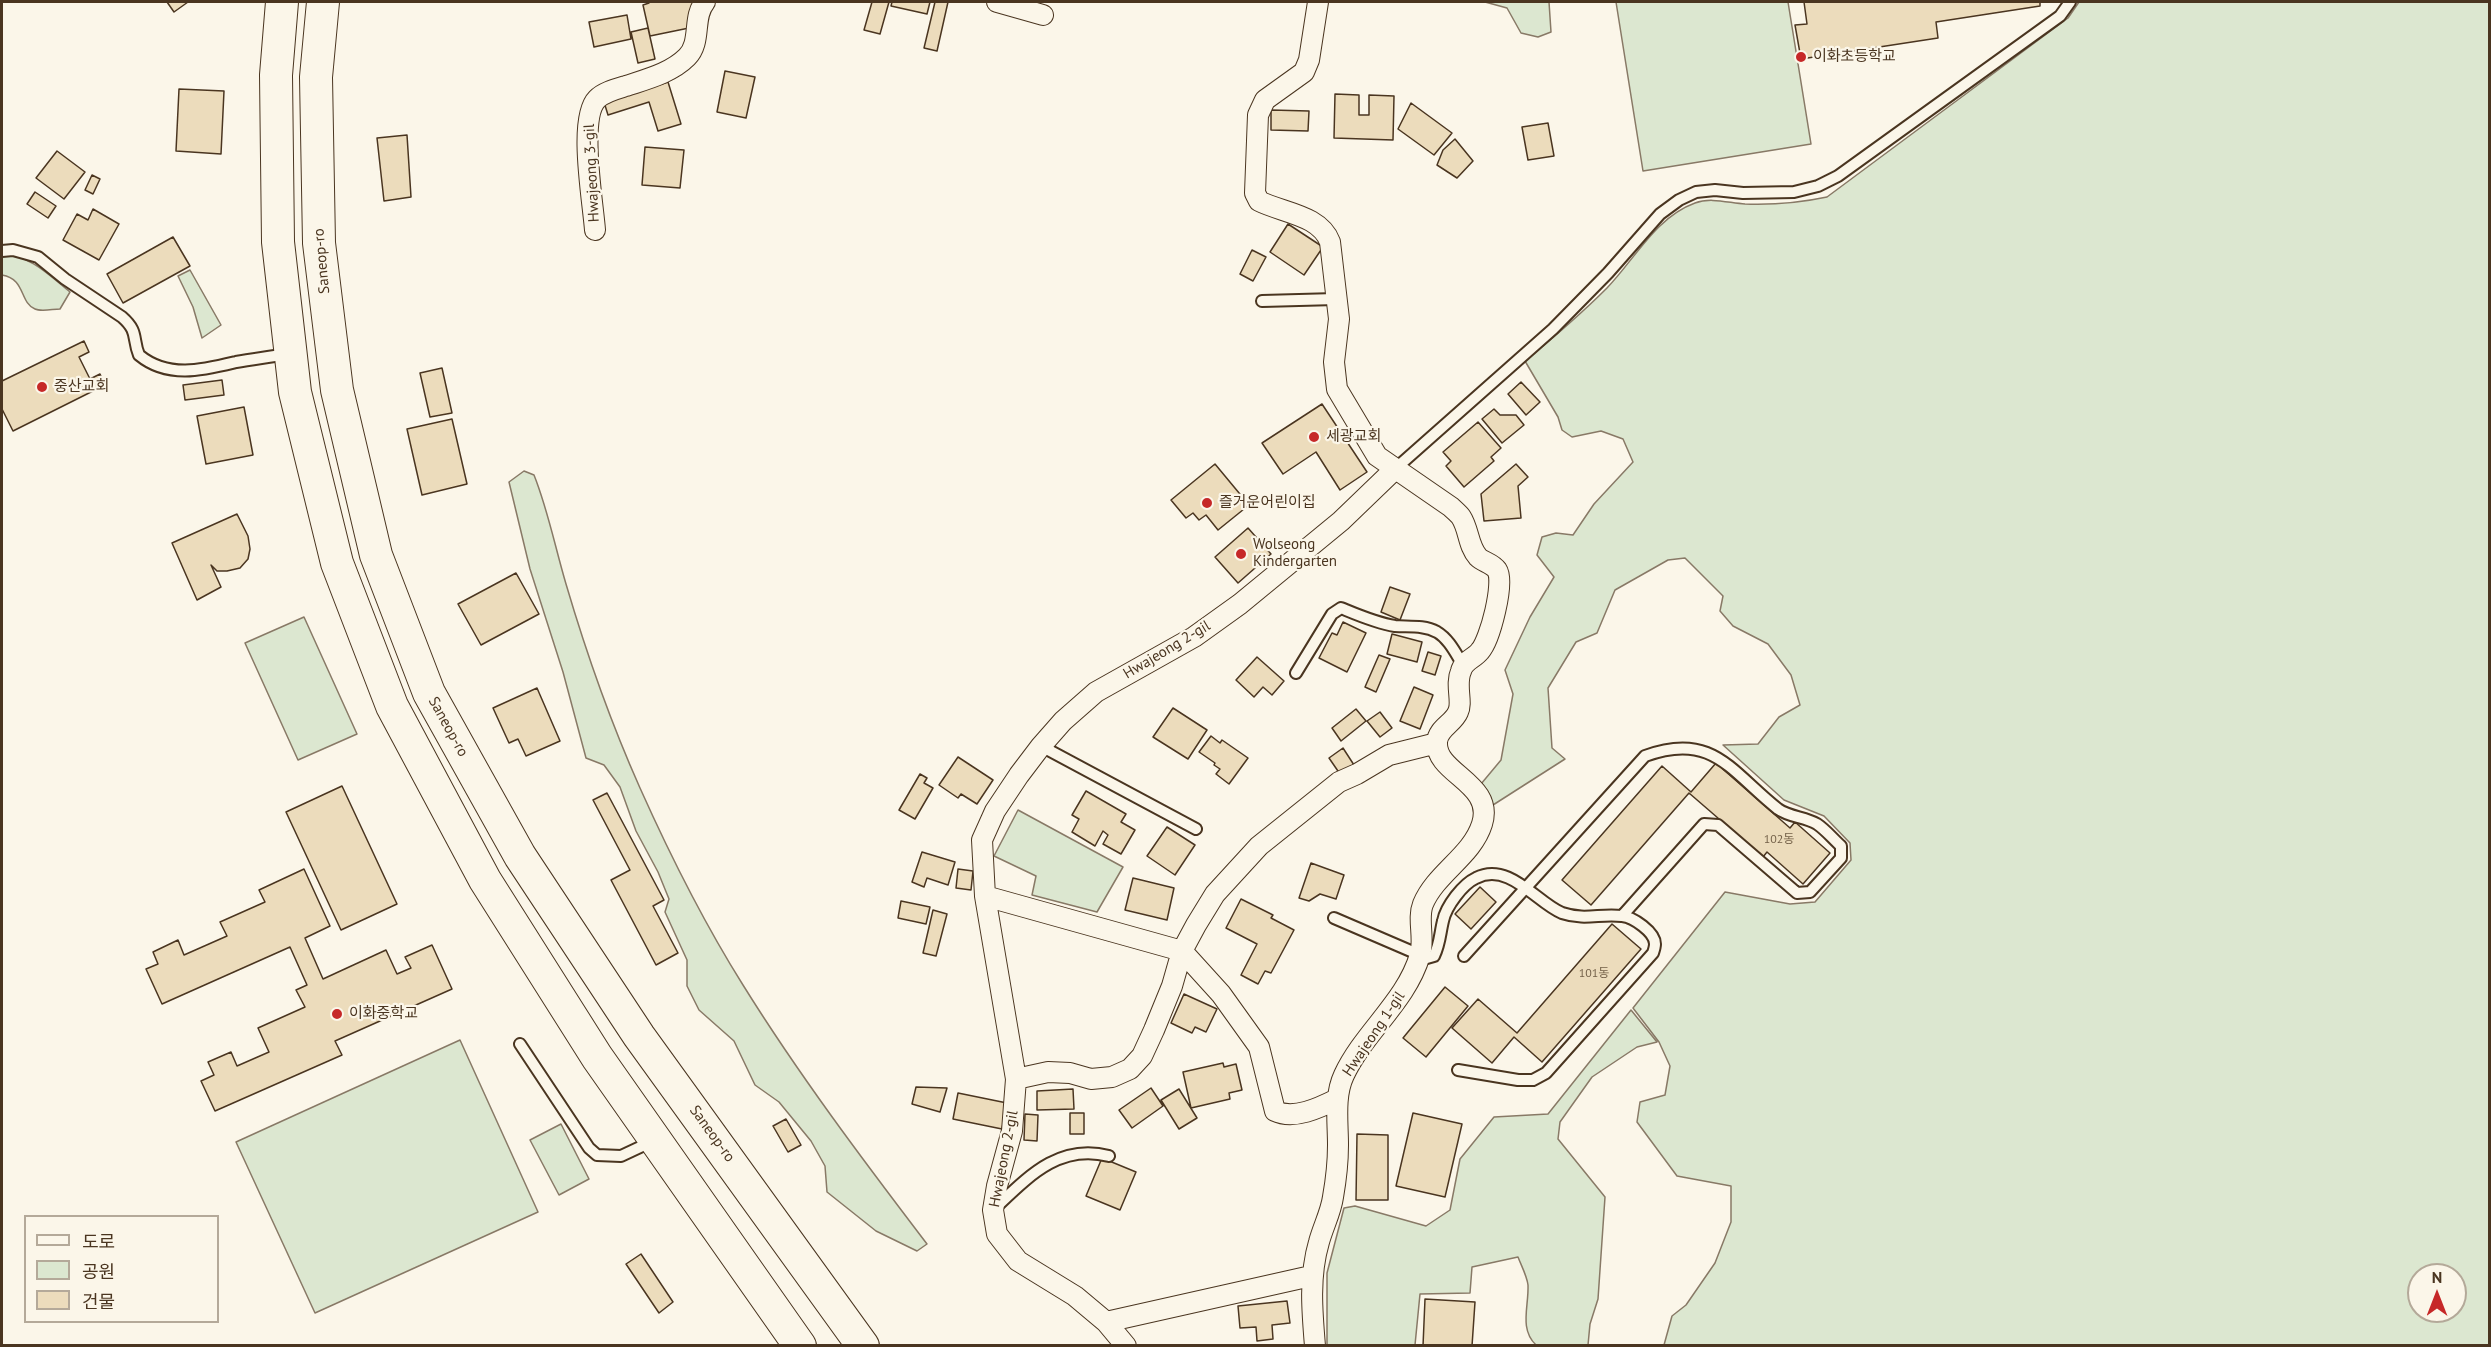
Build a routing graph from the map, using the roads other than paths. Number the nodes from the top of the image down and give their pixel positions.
1 (282, 2) edge
2 (323, 2) edge
3 (705, 2) edge
4 (997, 2) edge
5 (1318, 2) edge
6 (2070, 2) edge
7 (1043, 15) dead end
8 (595, 230) dead end
9 (2, 250) edge
10 (1336, 299) junction
11 (1262, 301) dead end
12 (291, 354) junction
13 (1395, 469) junction
14 (1463, 665) junction
15 (1296, 672) dead end
16 (1437, 743) junction
17 (1041, 746) junction
18 (1196, 829) dead end
19 (1527, 887) junction
20 (985, 896) junction
21 (1622, 916) junction
22 (1334, 918) dead end
23 (1182, 951) junction
24 (1420, 955) junction
25 (1464, 956) dead end
26 (520, 1044) dead end
27 (1458, 1070) dead end
28 (1016, 1079) junction
29 (1337, 1099) junction
30 (655, 1139) junction
31 (1109, 1156) dead end
32 (993, 1210) junction
33 (1311, 1276) junction
34 (1106, 1322) junction
35 (800, 1346) edge
36 (863, 1346) edge
37 (1126, 1346) edge
38 (1315, 1346) edge

1 - 12 main road
2 - 36 main road, Saneop-ro
3 - 8 street, Hwajeong 3-gil
4 - 7 street
5 - 10 street
6 - 13 lane
9 - 12 lane
10 - 11 lane
10 - 13 street
12 - 30 main road
13 - 14 street
13 - 17 street, Hwajeong 2-gil
14 - 15 lane
14 - 16 street
16 - 23 street
16 - 24 street, Hwajeong 1-gil
17 - 18 lane
17 - 20 street, Hwajeong 2-gil
19 - 21 lane
19 - 21 lane
19 - 24 lane
19 - 25 lane
20 - 23 street
20 - 28 street, Hwajeong 2-gil
21 - 27 lane
22 - 24 lane
23 - 28 street
23 - 29 street
24 - 29 street, Hwajeong 1-gil
26 - 30 lane
28 - 32 street, Hwajeong 2-gil
29 - 33 street, Hwajeong 1-gil
30 - 35 main road
31 - 32 lane
32 - 34 street, Hwajeong 2-gil
33 - 34 street
33 - 38 street, Hwajeong 1-gil
34 - 37 street

